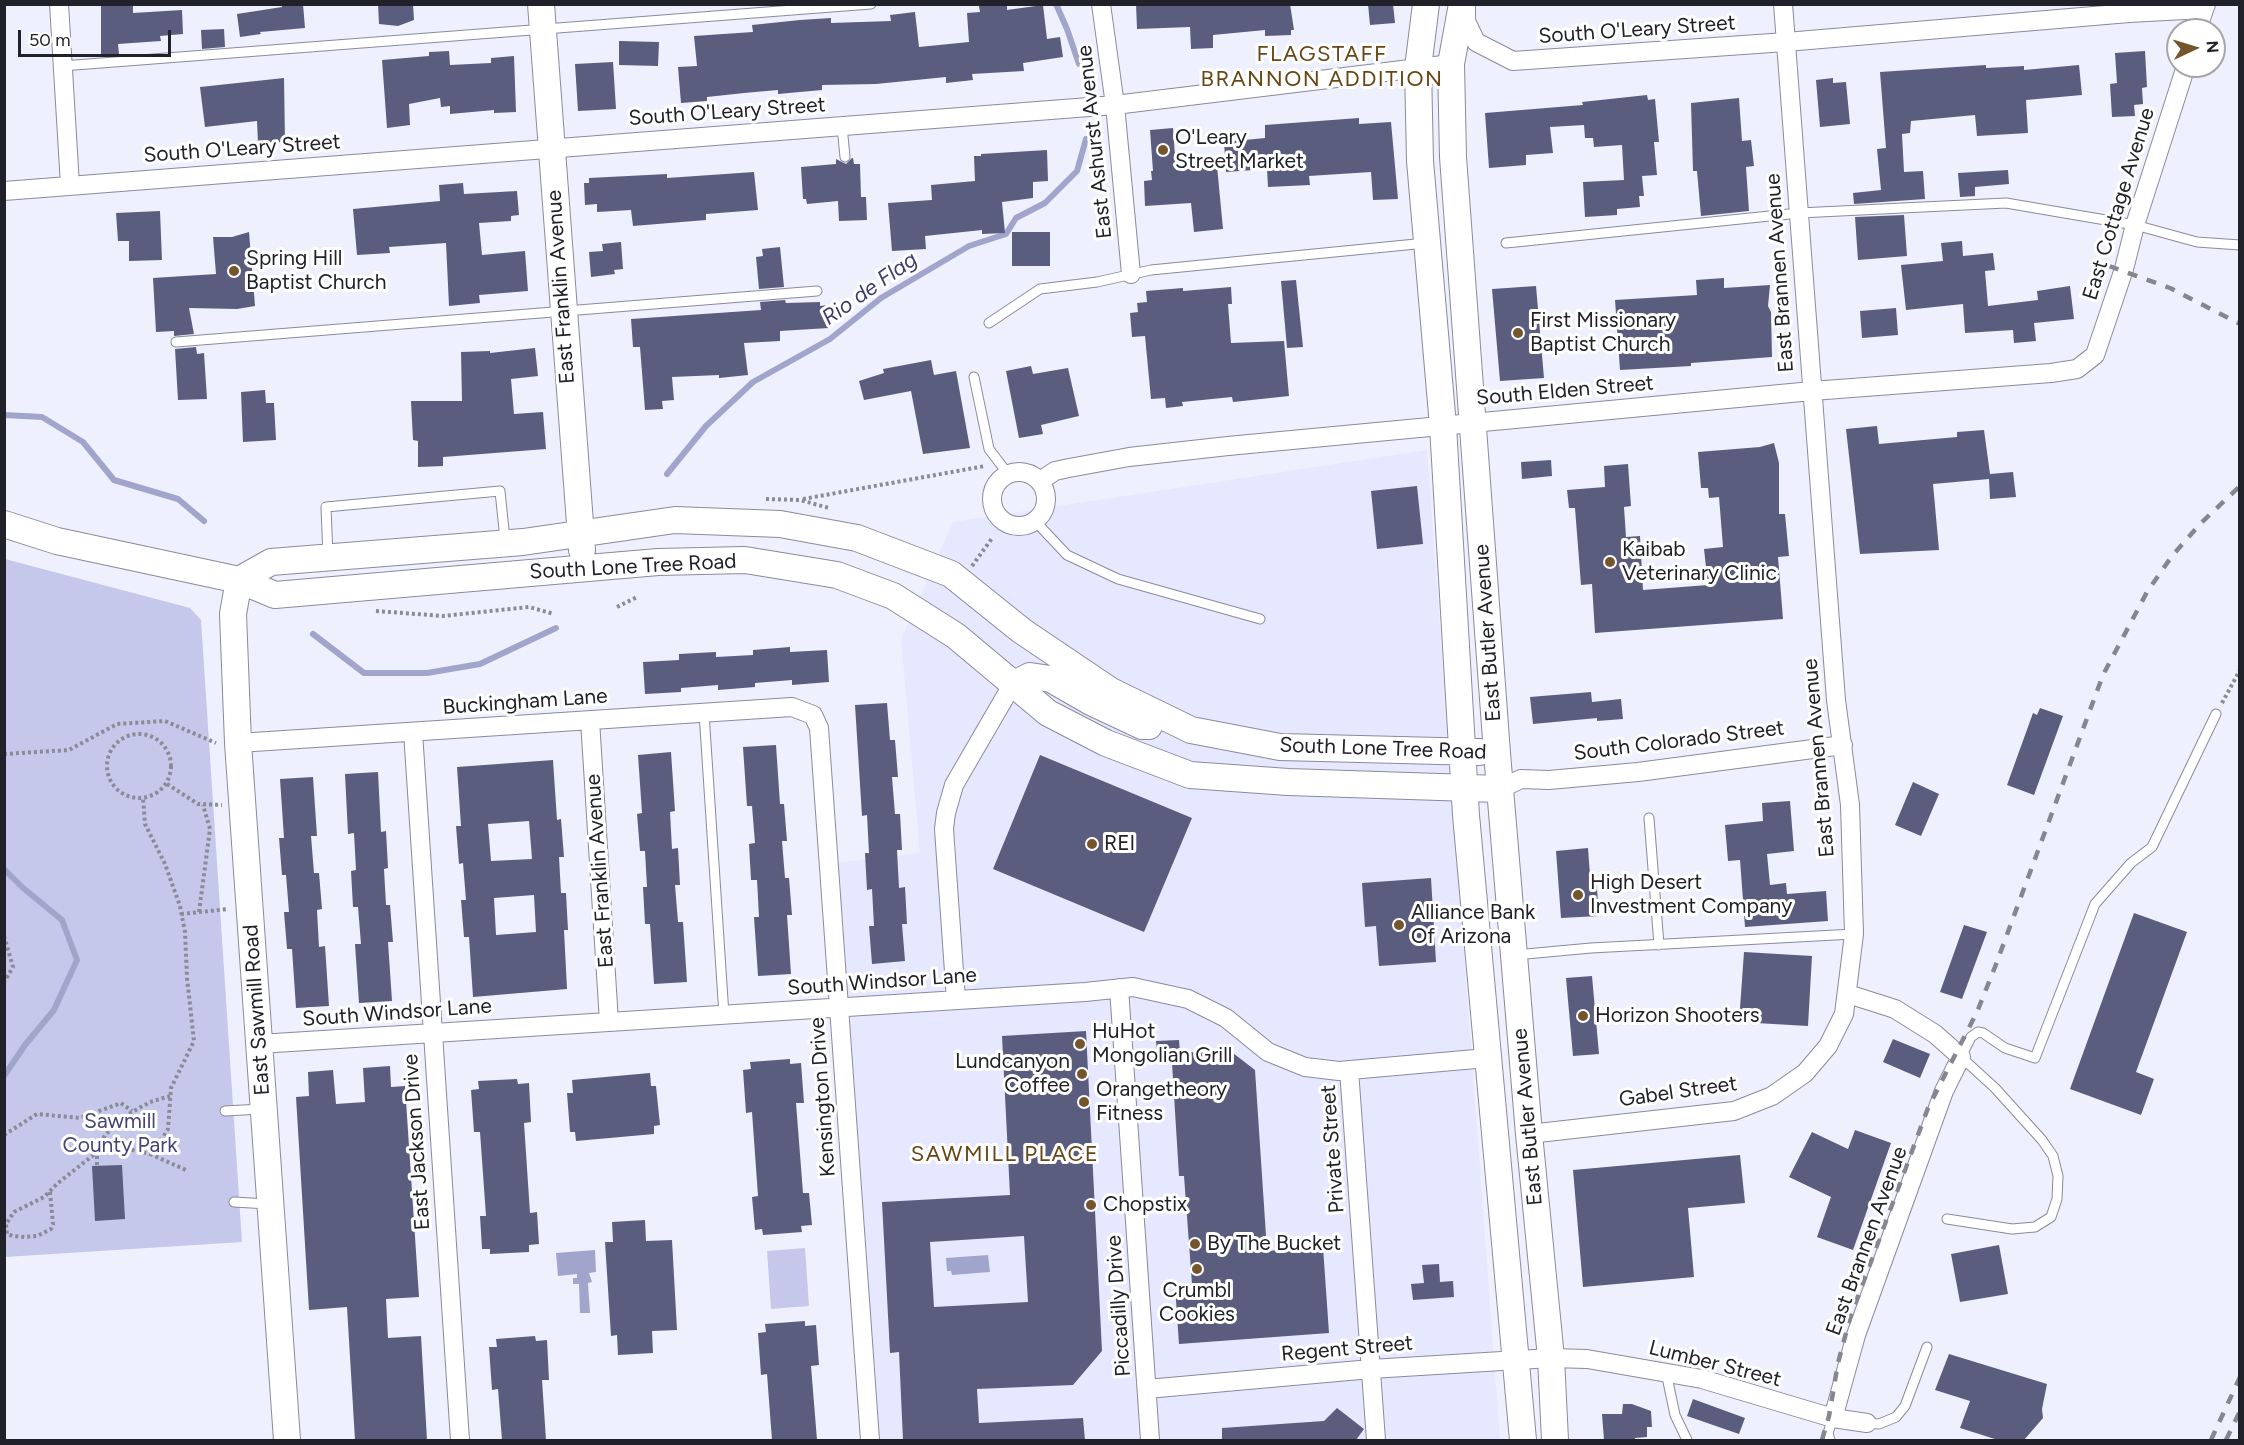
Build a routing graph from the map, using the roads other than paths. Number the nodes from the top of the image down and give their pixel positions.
1 (58, 4) edge
2 (871, 4) edge
3 (1101, 4) edge
4 (1426, 4) edge
5 (1464, 4) edge
6 (1783, 4) edge
7 (2205, 7) edge
8 (542, 17) edge
9 (1786, 42) junction
10 (1451, 64) junction
11 (62, 66) junction
12 (1418, 68) junction
13 (2182, 78) edge
14 (1115, 105) junction
15 (842, 126) junction
16 (551, 147) junction
17 (844, 157) dead end
18 (70, 185) junction
19 (4, 191) edge
20 (1799, 213) junction
21 (2135, 225) junction
22 (1427, 243) junction
23 (1506, 243) dead end
24 (2240, 245) edge
25 (1131, 274) junction
26 (817, 291) dead end
27 (563, 312) junction
28 (989, 323) dead end
29 (176, 342) dead end
30 (2095, 355) joint
31 (974, 376) dead end
32 (1812, 391) junction
33 (1473, 423) junction
34 (1443, 426) junction
35 (1008, 474) junction
36 (1040, 482) junction
37 (1035, 521) junction
38 (4, 524) edge
39 (581, 533) junction
40 (506, 543) junction
41 (328, 558) junction
42 (583, 568) junction
43 (239, 580) junction
44 (1260, 619) dead end
45 (1012, 685) junction
46 (704, 713) junction
47 (2216, 714) road end
48 (813, 715) joint
49 (590, 720) junction
50 (1191, 730) junction
51 (413, 732) junction
52 (228, 743) junction
53 (1843, 744) junction
54 (1462, 752) junction
55 (1497, 753) junction
56 (1511, 784) junction
57 (1464, 788) junction
58 (1649, 818) dead end
59 (1854, 934) junction
60 (1659, 945) junction
61 (1514, 955) junction
62 (1119, 988) junction
63 (1848, 994) junction
64 (956, 1000) junction
65 (839, 1007) junction
66 (724, 1015) junction
67 (609, 1022) junction
68 (432, 1033) junction
69 (259, 1044) junction
70 (1961, 1057) junction
71 (1487, 1058) junction
72 (1349, 1070) junction
73 (264, 1109) junction
74 (225, 1111) dead end
75 (1529, 1134) junction
76 (234, 1202) dead end
77 (271, 1204) junction
78 (1947, 1218) dead end
79 (1927, 1347) dead end
80 (1551, 1358) junction
81 (1515, 1359) junction
82 (1371, 1369) junction
83 (1666, 1372) junction
84 (1147, 1389) junction
85 (1833, 1418) junction
86 (1867, 1423) joint
87 (287, 1440) edge
88 (460, 1440) edge
89 (870, 1440) edge
90 (1150, 1440) edge
91 (1376, 1440) edge
92 (1523, 1440) edge
93 (1555, 1440) edge
94 (1687, 1440) edge
95 (1830, 1440) edge

1 - 11 street
2 - 8 lane
3 - 14 street, East Ashurst Avenue
4 - 12 main road, East Butler Avenue
5 - 9 street, South O'Leary Street
5 - 10 main road, East Butler Avenue
6 - 9 street, East Brannen Avenue
7 - 9 street, South O'Leary Street
8 - 11 lane
8 - 16 main road, East Franklin Avenue
9 - 20 street, East Brannen Avenue
10 - 12 street, South O'Leary Street
10 - 33 main road, East Butler Avenue
11 - 18 street
12 - 14 street, South O'Leary Street
12 - 22 main road, East Butler Avenue
13 - 21 street, East Cottage Avenue
14 - 15 street, South O'Leary Street
14 - 25 street, East Ashurst Avenue
15 - 16 street, South O'Leary Street
15 - 17 lane
16 - 18 street, South O'Leary Street
16 - 27 main road, East Franklin Avenue
18 - 19 street, South O'Leary Street
20 - 21 lane
20 - 23 lane
20 - 32 street, East Brannen Avenue
21 - 24 lane
21 - 30 street, East Cottage Avenue
22 - 25 lane
22 - 34 main road, East Butler Avenue
25 - 28 lane
26 - 27 lane
27 - 29 lane
27 - 39 main road, East Franklin Avenue
30 - 32 street, South Elden Street
31 - 35 lane
32 - 33 street, South Elden Street
32 - 53 street, East Brannen Avenue
33 - 34 street, South Elden Street
33 - 55 main road, East Butler Avenue
34 - 36 street, South Elden Street
34 - 54 main road, East Butler Avenue
35 - 36 street
35 - 37 street
36 - 37 street
37 - 44 lane
38 - 43 main road, South Lone Tree Road
39 - 40 main road, South Lone Tree Road
39 - 42 main road, East Franklin Avenue
39 - 50 main road, South Lone Tree Road
40 - 41 main road, South Lone Tree Road
40 - 41 lane
41 - 43 main road, South Lone Tree Road
42 - 43 main road, South Lone Tree Road
42 - 45 main road, South Lone Tree Road
43 - 52 main road, East Sawmill Road
45 - 50 main road
45 - 57 main road, South Lone Tree Road
45 - 64 street
46 - 48 street, Buckingham Lane
46 - 49 street, Buckingham Lane
46 - 66 lane
47 - 70 lane
48 - 65 street, Kensington Drive
49 - 51 street, Buckingham Lane
49 - 67 street, East Franklin Avenue
50 - 54 main road, South Lone Tree Road
51 - 52 street, Buckingham Lane
51 - 68 street, East Jackson Drive
52 - 69 main road, East Sawmill Road
53 - 56 street, South Colorado Street
53 - 59 street, East Brannen Avenue
54 - 55 main road, South Lone Tree Road
54 - 57 main road, East Butler Avenue
55 - 56 main road, East Butler Avenue
56 - 57 main road, South Lone Tree Road
56 - 61 main road, East Butler Avenue
57 - 71 main road, East Butler Avenue
58 - 60 lane
59 - 60 lane
59 - 63 street, East Brannen Avenue
60 - 61 lane
61 - 75 main road, East Butler Avenue
62 - 64 street, South Windsor Lane
62 - 72 street, South Windsor Lane
62 - 84 street, Piccadilly Drive
63 - 70 street
63 - 75 street, Gabel Street
64 - 65 street, South Windsor Lane
65 - 66 street, South Windsor Lane
65 - 89 street, Kensington Drive
66 - 67 street, South Windsor Lane
67 - 68 street, South Windsor Lane
68 - 69 street, South Windsor Lane
68 - 88 street, East Jackson Drive
69 - 73 main road, East Sawmill Road
70 - 78 lane
70 - 85 street, East Brannen Avenue
71 - 72 street, South Windsor Lane
71 - 81 main road, East Butler Avenue
72 - 82 street, Private Street
73 - 74 lane
73 - 77 main road, East Sawmill Road
75 - 80 main road, East Butler Avenue
76 - 77 lane
77 - 87 main road, East Sawmill Road
79 - 86 lane
80 - 81 street, Regent Street
80 - 83 street, Lumber Street
80 - 93 main road, East Butler Avenue
81 - 82 street, Regent Street
81 - 92 main road, East Butler Avenue
82 - 84 street, Regent Street
82 - 91 street, Private Street
83 - 85 street, Lumber Street
83 - 94 lane
84 - 90 street, Piccadilly Drive
85 - 86 street, Lumber Street
85 - 95 lane

